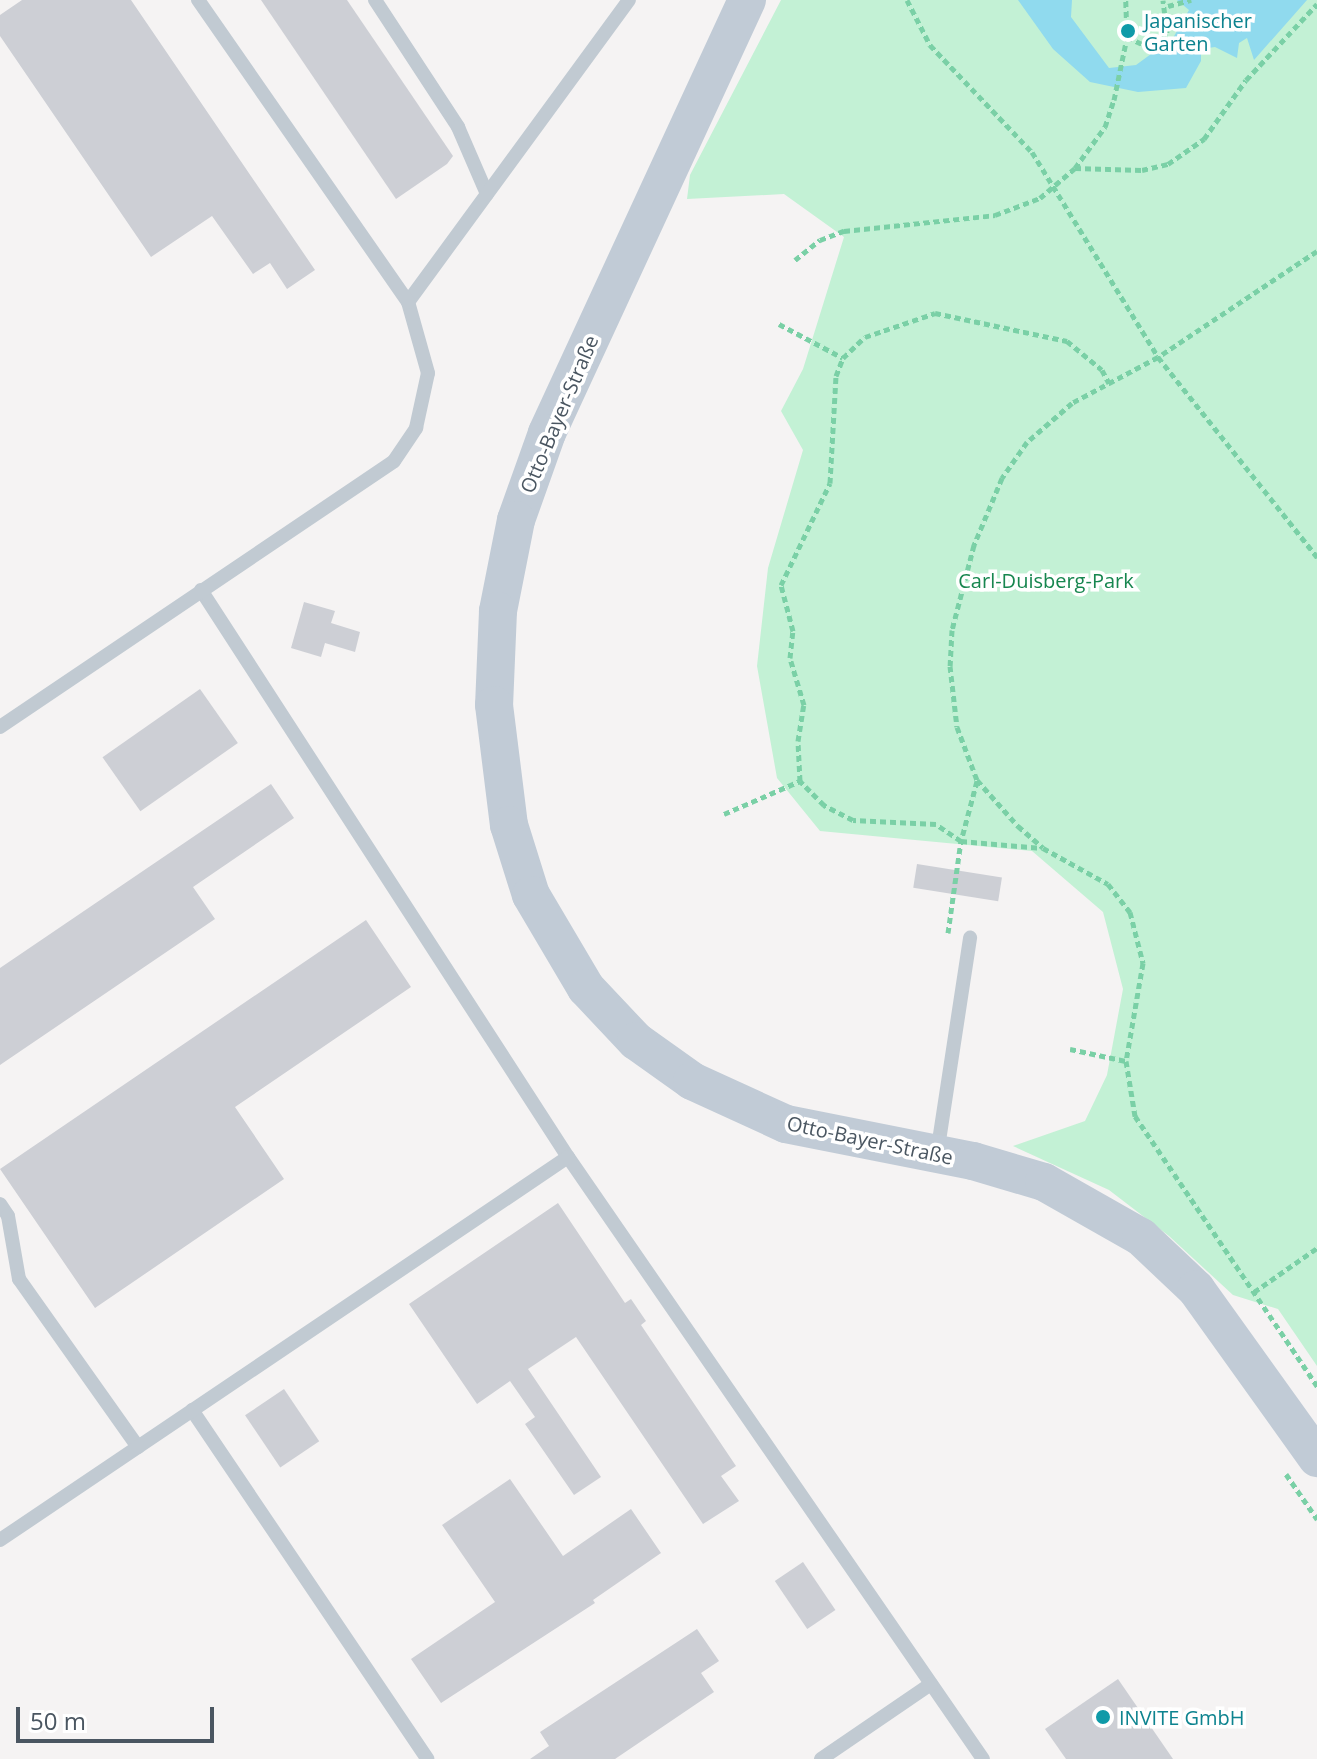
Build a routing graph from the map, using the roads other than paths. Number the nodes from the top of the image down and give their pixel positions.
1 (198, 0) edge
2 (375, 0) edge
3 (629, 0) edge
4 (747, 0) edge
5 (487, 194) junction
6 (408, 302) junction
7 (201, 590) junction
8 (0, 727) edge
9 (970, 938) dead end
10 (937, 1155) junction
11 (568, 1157) junction
12 (0, 1204) edge
13 (192, 1410) junction
14 (138, 1447) junction
15 (1317, 1458) edge
16 (0, 1540) edge
17 (931, 1684) junction
18 (427, 1759) edge
19 (821, 1759) edge
20 (983, 1759) edge

1 - 6 lane
2 - 5 lane
3 - 5 lane
4 - 10 street, Otto-Bayer-Straße
5 - 6 lane
6 - 7 lane
7 - 8 lane
7 - 11 lane
9 - 10 lane
10 - 15 street, Otto-Bayer-Straße
11 - 13 lane
11 - 17 lane
12 - 14 lane
13 - 14 lane
13 - 18 lane
14 - 16 lane
17 - 19 lane
17 - 20 lane

